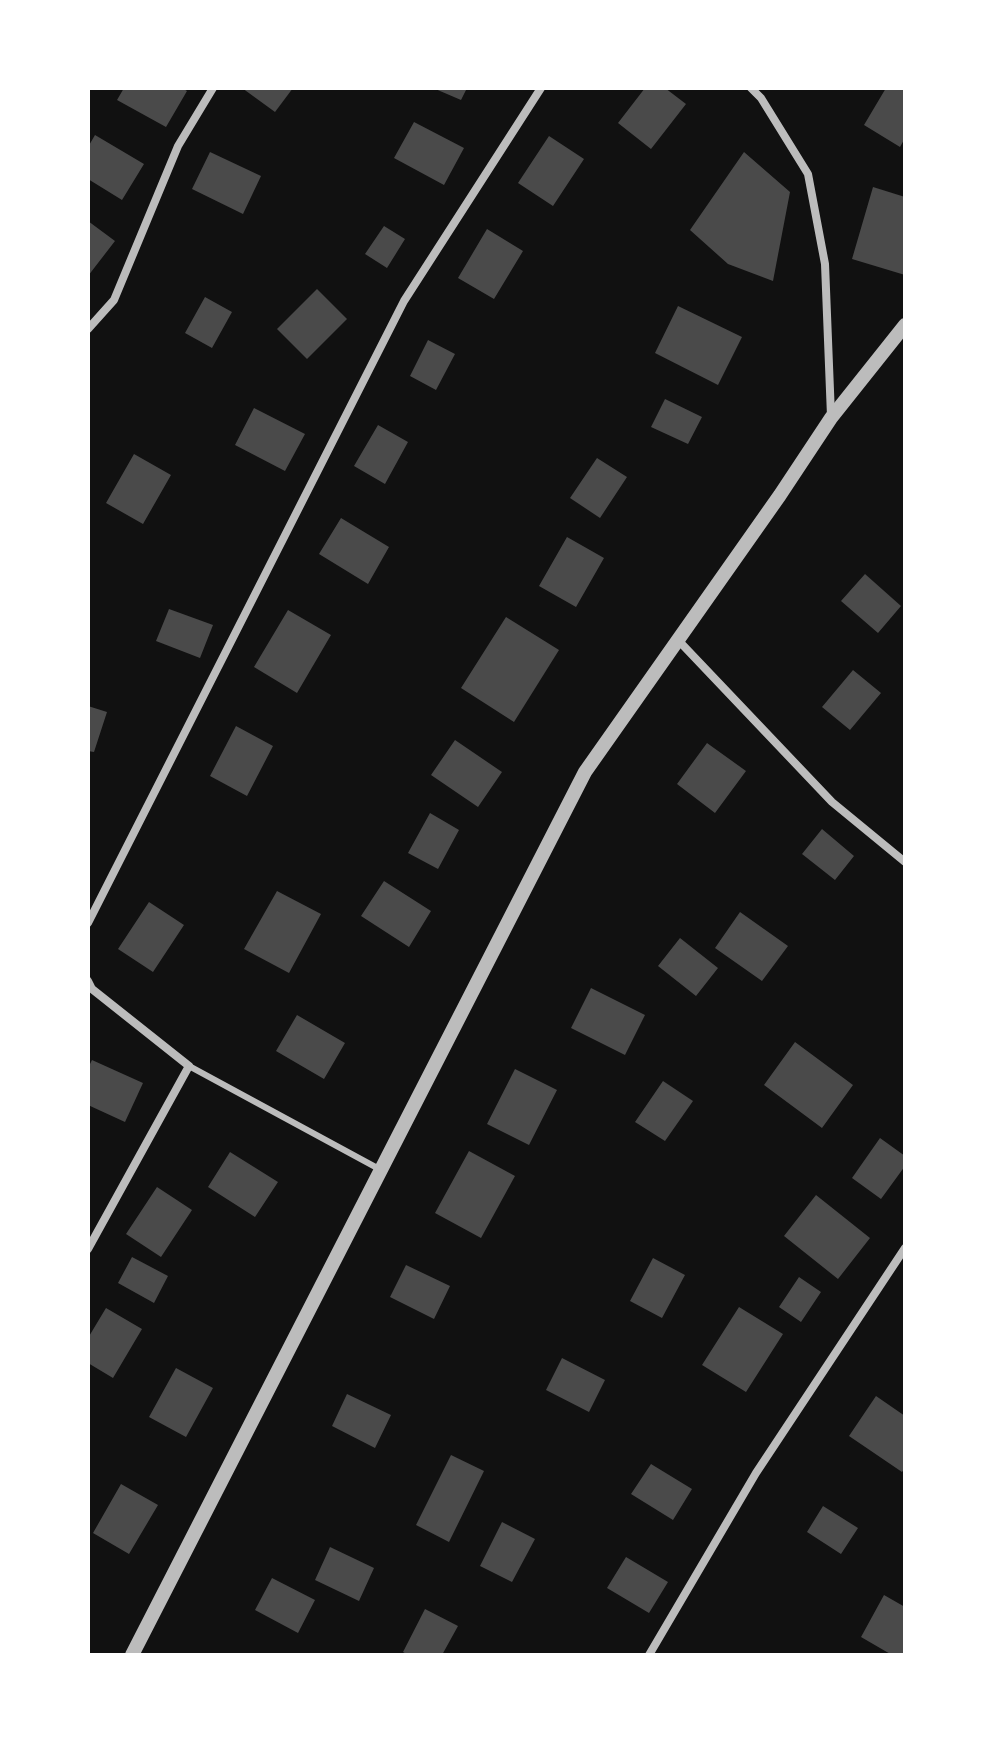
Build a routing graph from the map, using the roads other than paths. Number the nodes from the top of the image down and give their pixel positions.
1 (213, 88) edge
2 (541, 88) edge
3 (751, 88) edge
4 (905, 325) edge
5 (88, 329) edge
6 (831, 418) junction
7 (677, 639) junction
8 (905, 862) edge
9 (88, 922) edge
10 (88, 981) edge
11 (189, 1066) junction
12 (381, 1170) junction
13 (905, 1248) edge
14 (88, 1249) edge
15 (132, 1655) edge
16 (649, 1655) edge

1 - 5 street
2 - 9 street
3 - 6 street
4 - 6 street
6 - 7 street
7 - 8 street
7 - 12 street
10 - 11 street
11 - 12 lane
11 - 14 street
12 - 15 street
13 - 16 street

